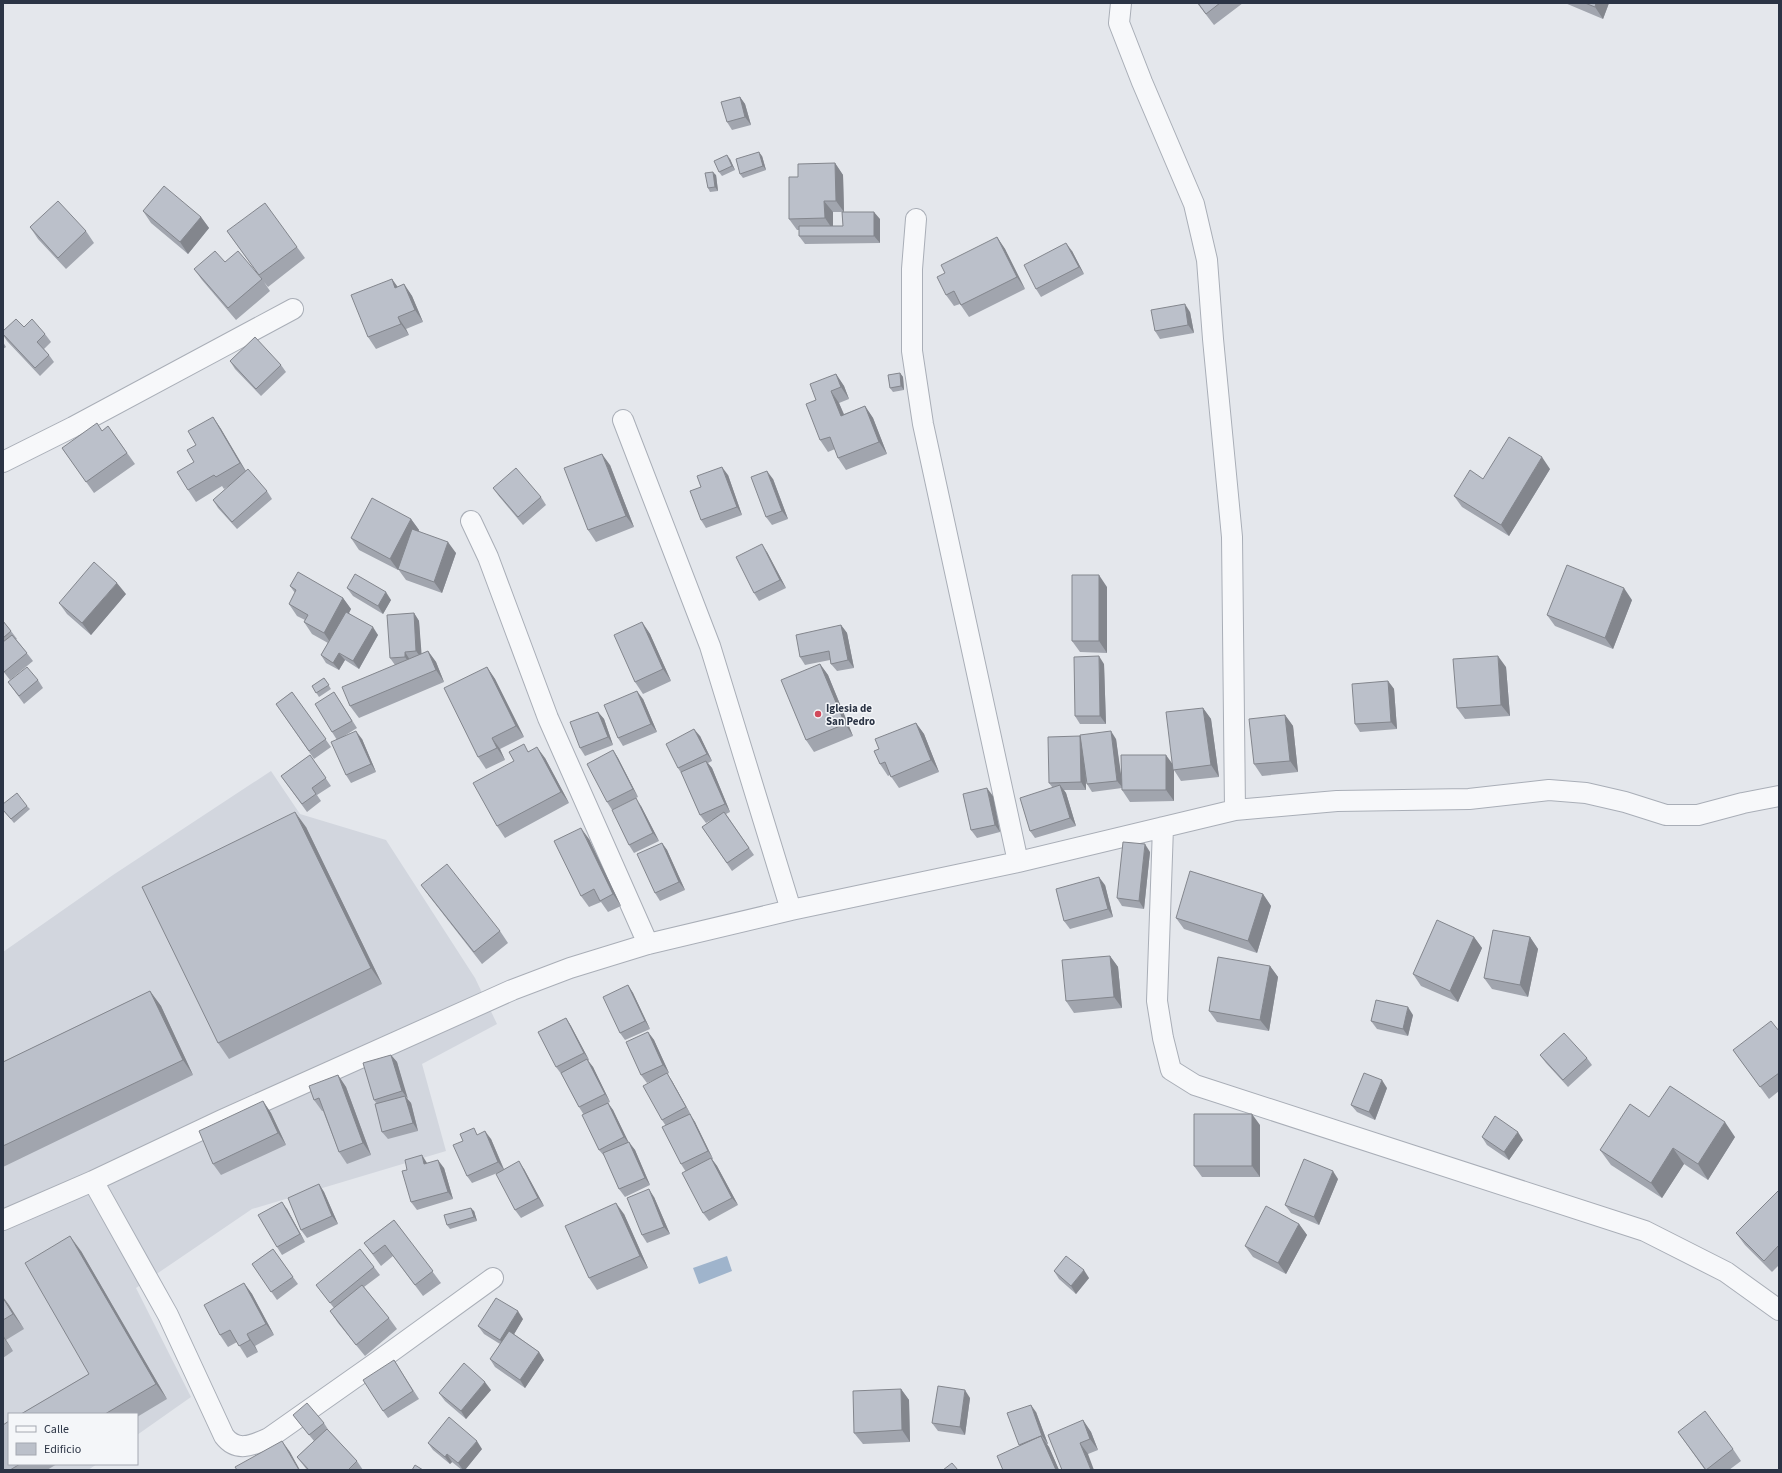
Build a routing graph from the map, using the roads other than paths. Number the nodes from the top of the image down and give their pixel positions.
1 (1121, 3) edge
2 (916, 219) dead end
3 (293, 309) dead end
4 (623, 420) dead end
5 (3, 462) edge
6 (471, 521) dead end
7 (1779, 796) edge
8 (1235, 810) junction
9 (1163, 826) junction
10 (1018, 862) junction
11 (792, 910) junction
12 (648, 944) junction
13 (93, 1181) junction
14 (3, 1220) edge
15 (493, 1278) dead end
16 (1779, 1310) edge

1 - 8 street
2 - 10 street
3 - 5 street
4 - 11 street
6 - 12 street
7 - 8 street
8 - 9 street
9 - 10 street
9 - 16 street
10 - 11 street
11 - 12 street
12 - 13 street
13 - 14 street
13 - 15 street

